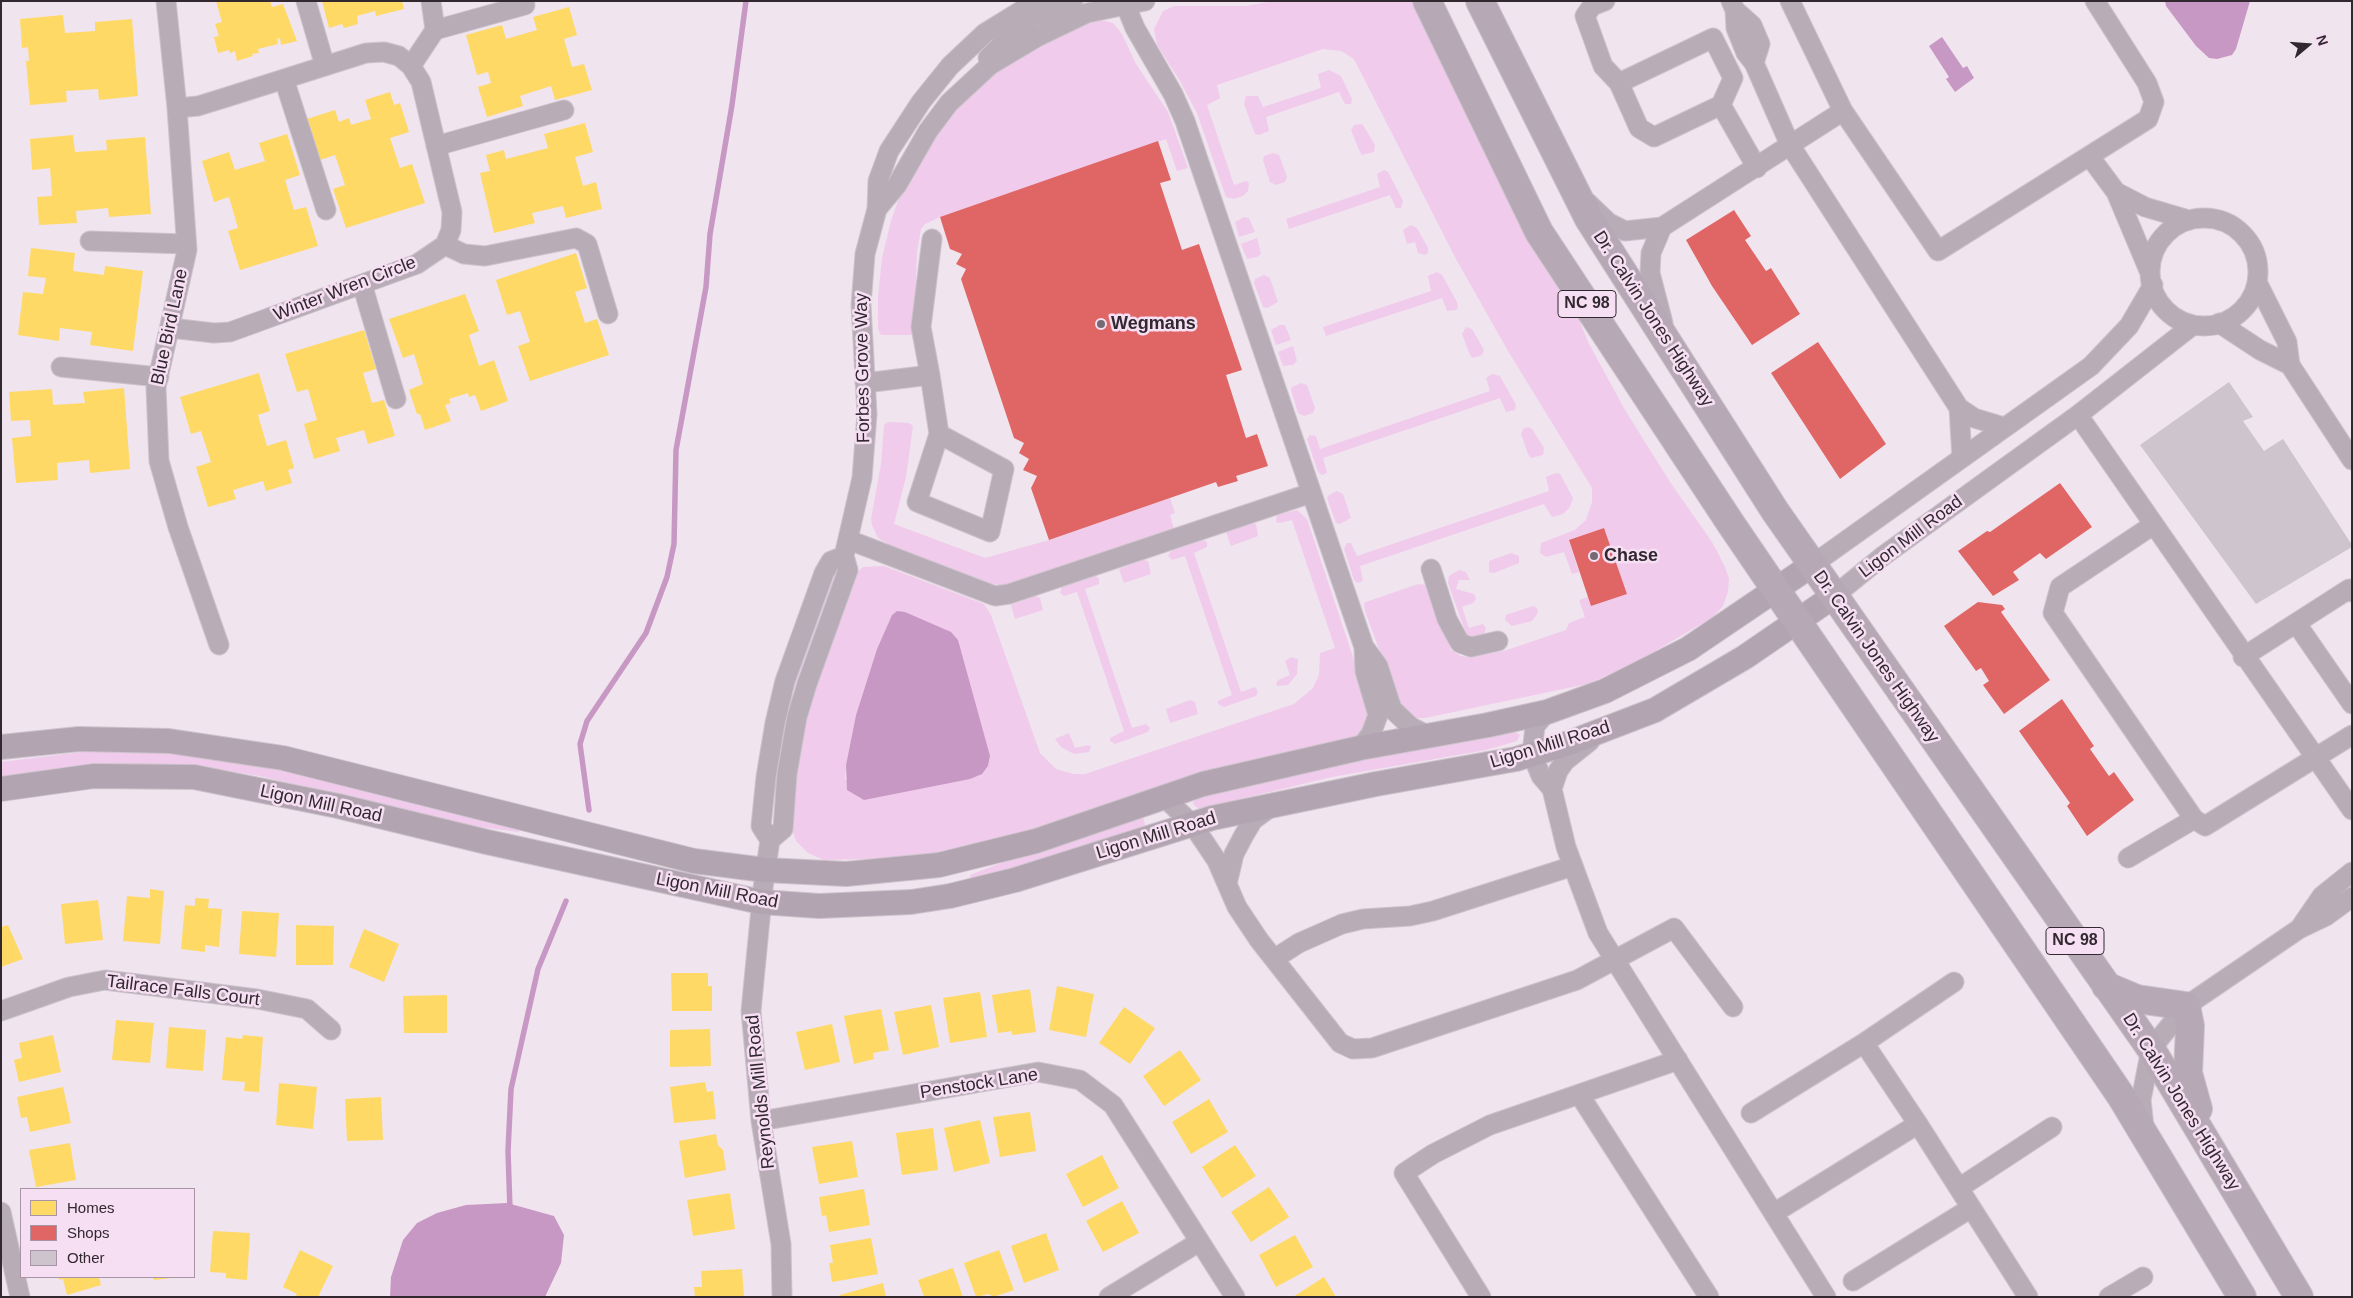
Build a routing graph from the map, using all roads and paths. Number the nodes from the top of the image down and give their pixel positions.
1 (166, 1) edge
2 (306, 1) edge
3 (431, 1) edge
4 (1037, 1) edge
5 (1073, 1) edge
6 (1145, 1) edge
7 (1427, 1) edge
8 (1480, 1) edge
9 (1605, 1) edge
10 (1790, 1) edge
11 (2095, 1) edge
12 (1124, 3) edge
13 (525, 5) dead end
14 (1733, 6) edge
15 (435, 30) junction
16 (325, 66) junction
17 (411, 66) junction
18 (284, 79) junction
19 (973, 79) junction
20 (1619, 82) junction
21 (1721, 105) junction
22 (177, 108) junction
23 (564, 110) dead end
24 (1843, 110) junction
25 (1790, 145) junction
26 (436, 146) junction
27 (2090, 157) junction
28 (1757, 168) junction
29 (1575, 191) junction
30 (2116, 192) junction
31 (877, 209) junction
32 (326, 210) dead end
33 (2189, 220) junction
34 (1662, 227) junction
35 (932, 239) dead end
36 (90, 241) dead end
37 (186, 244) junction
38 (445, 245) junction
39 (2152, 280) junction
40 (2257, 282) junction
41 (362, 284) junction
42 (608, 314) dead end
43 (2219, 324) junction
44 (2193, 325) junction
45 (171, 328) junction
46 (1670, 346) junction
47 (61, 366) dead end
48 (2290, 366) junction
49 (930, 375) junction
50 (159, 377) junction
51 (865, 383) junction
52 (396, 399) dead end
53 (1959, 408) junction
54 (2078, 415) junction
55 (2004, 427) junction
56 (939, 434) junction
57 (1962, 458) junction
58 (2352, 460) edge
59 (1312, 493) junction
60 (2153, 525) junction
61 (847, 548) junction
62 (1812, 565) junction
63 (1431, 569) dead end
64 (1777, 590) junction
65 (2352, 592) edge
66 (1834, 596) junction
67 (1798, 620) junction
68 (2296, 623) junction
69 (1498, 641) dead end
70 (219, 645) dead end
71 (1364, 648) junction
72 (2243, 656) junction
73 (2352, 704) edge
74 (1547, 712) junction
75 (1613, 727) junction
76 (2352, 735) edge
77 (1429, 736) junction
78 (1, 747) edge
79 (1360, 748) junction
80 (1532, 754) junction
81 (2315, 760) junction
82 (1, 789) edge
83 (1552, 789) junction
84 (1164, 797) junction
85 (1276, 803) junction
86 (2352, 810) edge
87 (2194, 819) junction
88 (1192, 824) junction
89 (2128, 858) dead end
90 (1573, 866) junction
91 (2352, 872) edge
92 (1227, 884) junction
93 (763, 887) junction
94 (2352, 897) edge
95 (2299, 929) junction
96 (1274, 959) junction
97 (1615, 961) junction
98 (1954, 982) dead end
99 (2106, 986) junction
100 (2186, 1006) junction
101 (1733, 1007) dead end
102 (1, 1011) edge
103 (331, 1030) dead end
104 (1864, 1043) junction
105 (2151, 1049) junction
106 (1678, 1060) junction
107 (1579, 1094) junction
108 (1751, 1113) dead end
109 (761, 1121) junction
110 (1918, 1124) junction
111 (2052, 1127) dead end
112 (2145, 1136) junction
113 (2212, 1152) junction
114 (1959, 1188) junction
115 (1971, 1208) junction
116 (1, 1212) edge
117 (1774, 1214) junction
118 (1199, 1242) junction
119 (2213, 1248) junction
120 (2143, 1276) dead end
121 (1853, 1281) dead end
122 (20, 1297) edge
123 (782, 1297) edge
124 (1109, 1297) edge
125 (1235, 1297) edge
126 (1481, 1297) edge
127 (1709, 1297) edge
128 (1826, 1297) edge
129 (2028, 1297) edge
130 (2109, 1297) edge
131 (2242, 1297) edge
132 (2252, 1297) edge
133 (2298, 1297) edge

1 - 22 street, Blue Bird Lane
2 - 16 street
3 - 15 street
4 - 31 street, Forbes Grove Way
5 - 19 street
6 - 12 street, Forbes Grove Way
7 - 64 highway, NC 98
8 - 29 highway, Dr. Calvin Jones Highway / NC 98
9 - 20 street
10 - 24 street
11 - 27 street
12 - 19 street, Forbes Grove Way
12 - 59 street
13 - 15 street
14 - 25 street
15 - 17 street
16 - 17 street
16 - 18 street
17 - 26 street
18 - 22 street
18 - 32 street
19 - 31 street, Forbes Grove Way
20 - 21 street
20 - 21 street
21 - 28 street
22 - 37 street, Blue Bird Lane
23 - 26 street
24 - 25 street
24 - 27 street
25 - 28 street
25 - 53 street
26 - 38 street
27 - 30 street
28 - 34 street
29 - 34 street
29 - 46 highway, Dr. Calvin Jones Highway / NC 98
30 - 33 street
30 - 39 street
31 - 51 street, Forbes Grove Way
33 - 39 street
33 - 40 street
34 - 46 street
35 - 49 street
36 - 37 street
37 - 45 street, Blue Bird Lane
38 - 41 street, Winter Wren Circle
38 - 42 street
39 - 44 street
39 - 55 street, Ligon Mill Road
40 - 43 street
40 - 48 street
41 - 45 street, Winter Wren Circle
41 - 52 street
43 - 44 street
43 - 48 street
44 - 54 street, Ligon Mill Road
45 - 50 street, Blue Bird Lane
46 - 62 highway, Dr. Calvin Jones Highway / NC 98
47 - 50 street
48 - 58 street
49 - 51 street
49 - 56 street
50 - 70 street, Blue Bird Lane
51 - 61 street, Forbes Grove Way
53 - 55 street
53 - 57 street
54 - 60 street
54 - 66 street, Ligon Mill Road
55 - 57 street, Ligon Mill Road
56 - 56 street
57 - 62 street, Ligon Mill Road
59 - 61 street
59 - 71 street
60 - 72 street
60 - 87 street
61 - 93 street
62 - 64 main road, Ligon Mill Road
62 - 66 highway, Dr. Calvin Jones Highway / NC 98
63 - 69 street
64 - 67 highway, NC 98
64 - 74 main road, Ligon Mill Road
65 - 68 street
66 - 67 main road, Ligon Mill Road
66 - 99 highway, Dr. Calvin Jones Highway / NC 98
67 - 75 main road, Ligon Mill Road
67 - 112 highway, NC 98
68 - 72 street
68 - 73 street
71 - 77 street
71 - 79 street
72 - 81 street
74 - 77 main road, Ligon Mill Road
74 - 80 street
75 - 80 main road, Ligon Mill Road
75 - 83 street
76 - 81 street
77 - 79 main road, Ligon Mill Road
78 - 93 main road, Ligon Mill Road
79 - 84 main road, Ligon Mill Road
80 - 83 street
80 - 85 main road, Ligon Mill Road
81 - 86 street
81 - 87 street
82 - 93 main road, Ligon Mill Road
83 - 90 street
84 - 88 street
84 - 93 main road, Ligon Mill Road
85 - 88 main road, Ligon Mill Road
85 - 92 street
87 - 89 street
88 - 92 street
88 - 93 main road, Ligon Mill Road
90 - 96 street
90 - 97 street
91 - 95 street
92 - 96 street
93 - 109 street, Reynolds Mill Road
94 - 95 street
95 - 100 street
96 - 97 street
97 - 101 street
97 - 106 street
98 - 104 street
99 - 100 highway
99 - 105 highway, Dr. Calvin Jones Highway / NC 98
100 - 105 street
100 - 113 highway
102 - 103 street, Tailrace Falls Court
104 - 108 street
104 - 110 street
105 - 112 street
105 - 113 highway, Dr. Calvin Jones Highway / NC 98
106 - 107 street
106 - 117 street
107 - 126 street
107 - 127 street
109 - 118 street, Penstock Lane
109 - 123 street, Reynolds Mill Road
110 - 114 street
110 - 117 street
111 - 114 street
112 - 119 highway, NC 98
113 - 133 highway, Dr. Calvin Jones Highway / NC 98
114 - 115 street
115 - 121 street
115 - 129 street
116 - 122 street
117 - 128 street
118 - 124 street
118 - 125 street, Penstock Lane
119 - 131 highway, NC 98
119 - 132 highway
120 - 130 street

